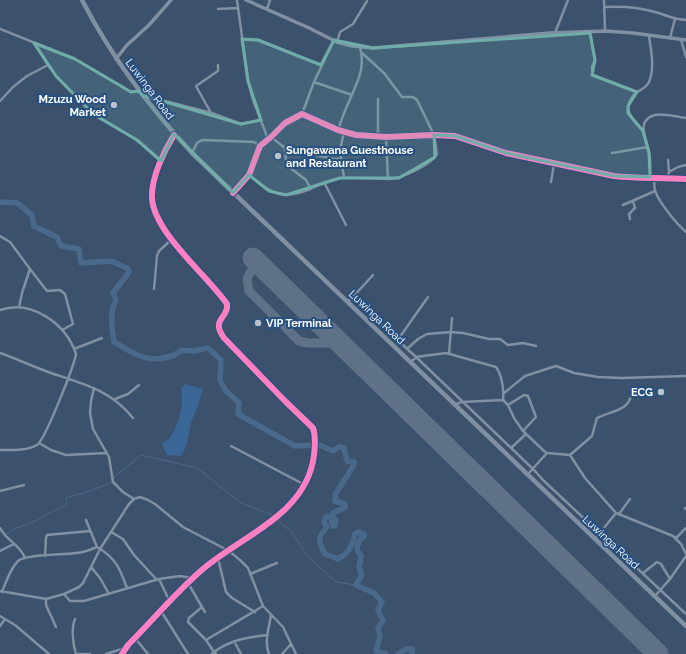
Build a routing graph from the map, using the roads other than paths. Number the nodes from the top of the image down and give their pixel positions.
1 (82, 0) edge
2 (171, 0) edge
3 (237, 0) edge
4 (246, 0) edge
5 (270, 0) edge
6 (568, 0) edge
7 (604, 0) edge
8 (367, 1) edge
9 (605, 7) junction
10 (237, 8) junction
11 (218, 9) dead end
12 (267, 9) junction
13 (675, 19) junction
14 (686, 20) edge
15 (0, 29) edge
16 (590, 32) junction
17 (605, 32) junction
18 (555, 33) junction
19 (649, 36) junction
20 (670, 38) junction
21 (242, 39) junction
22 (681, 40) junction
23 (686, 40) edge
24 (335, 41) junction
25 (34, 43) junction
26 (360, 47) junction
27 (362, 53) junction
28 (686, 57) edge
29 (116, 59) junction
30 (48, 65) junction
31 (218, 65) dead end
32 (322, 65) junction
33 (314, 82) junction
34 (637, 92) junction
35 (141, 93) junction
36 (352, 95) junction
37 (378, 99) dead end
38 (0, 101) edge
39 (212, 113) junction
40 (302, 114) junction
41 (686, 118) edge
42 (261, 120) junction
43 (338, 130) junction
44 (643, 131) junction
45 (344, 132) junction
46 (174, 135) junction
47 (434, 135) junction
48 (378, 136) junction
49 (386, 137) junction
50 (270, 138) junction
51 (260, 146) junction
52 (648, 147) junction
53 (285, 148) junction
54 (612, 153) dead end
55 (192, 154) junction
56 (341, 159) junction
57 (668, 160) dead end
58 (161, 161) junction
59 (554, 164) junction
60 (686, 165) edge
61 (669, 172) junction
62 (249, 175) junction
63 (650, 177) junction
64 (655, 177) junction
65 (667, 177) junction
66 (344, 178) junction
67 (388, 179) junction
68 (686, 179) edge
69 (324, 182) junction
70 (551, 182) dead end
71 (311, 188) junction
72 (655, 191) junction
73 (233, 193) junction
74 (633, 201) junction
75 (623, 206) dead end
76 (630, 219) dead end
77 (346, 225) dead end
78 (686, 232) edge
79 (0, 236) edge
80 (172, 239) junction
81 (30, 269) junction
82 (373, 275) dead end
83 (154, 289) dead end
84 (428, 297) dead end
85 (352, 298) junction
86 (347, 302) junction
87 (19, 307) junction
88 (0, 310) edge
89 (452, 318) dead end
90 (62, 330) junction
91 (451, 332) junction
92 (102, 338) dead end
93 (397, 341) junction
94 (536, 346) dead end
95 (74, 349) junction
96 (407, 349) junction
97 (0, 353) edge
98 (449, 354) junction
99 (416, 357) junction
100 (411, 362) junction
101 (686, 376) edge
102 (68, 378) junction
103 (140, 385) dead end
104 (94, 388) junction
105 (632, 389) dead end
106 (504, 393) junction
107 (115, 399) junction
108 (502, 400) junction
109 (462, 402) junction
110 (455, 405) junction
111 (508, 405) junction
112 (133, 418) dead end
113 (483, 422) junction
114 (474, 423) junction
115 (523, 431) junction
116 (526, 434) junction
117 (498, 436) junction
118 (492, 440) junction
119 (503, 441) junction
120 (39, 443) junction
121 (496, 444) junction
122 (231, 446) dead end
123 (511, 448) junction
124 (0, 450) edge
125 (107, 453) junction
126 (547, 453) junction
127 (570, 455) junction
128 (520, 457) junction
129 (515, 462) junction
130 (533, 469) junction
131 (528, 474) junction
132 (544, 481) junction
133 (306, 484) junction
134 (24, 485) dead end
135 (540, 486) junction
136 (0, 491) edge
137 (558, 494) junction
138 (134, 498) junction
139 (552, 498) junction
140 (563, 499) junction
141 (630, 499) dead end
142 (558, 504) junction
143 (618, 514) junction
144 (86, 520) dead end
145 (0, 528) edge
146 (686, 528) edge
147 (90, 531) junction
148 (111, 532) junction
149 (600, 534) junction
150 (676, 538) junction
151 (595, 539) junction
152 (14, 544) junction
153 (97, 547) junction
154 (100, 549) junction
155 (0, 551) edge
156 (229, 551) junction
157 (686, 555) edge
158 (44, 556) junction
159 (25, 558) junction
160 (218, 558) junction
161 (277, 563) dead end
162 (91, 567) junction
163 (643, 573) junction
164 (250, 574) junction
165 (192, 579) junction
166 (670, 579) junction
167 (158, 580) junction
168 (188, 583) junction
169 (127, 588) junction
170 (661, 590) junction
171 (1, 591) edge
172 (64, 594) junction
173 (109, 594) junction
174 (655, 596) junction
175 (46, 600) junction
176 (170, 602) junction
177 (202, 606) junction
178 (263, 606) junction
179 (161, 611) junction
180 (205, 612) dead end
181 (255, 612) junction
182 (686, 614) edge
183 (271, 615) junction
184 (0, 616) edge
185 (76, 618) dead end
186 (5, 619) junction
187 (0, 626) edge
188 (686, 626) edge
189 (56, 627) dead end
190 (268, 635) junction
191 (135, 638) junction
192 (206, 640) junction
193 (234, 641) junction
194 (291, 644) junction
195 (125, 647) junction
196 (214, 653) edge
197 (49, 654) edge
198 (77, 654) edge
199 (90, 654) edge
200 (106, 654) edge
201 (122, 654) edge
202 (148, 654) edge
203 (188, 654) edge
204 (240, 654) edge
205 (269, 654) edge
206 (282, 654) edge
207 (296, 654) edge

1 - 29 highway, Luwinga Road
2 - 29 street
3 - 10 street
4 - 12 street
5 - 12 street
6 - 18 street
7 - 9 street
8 - 24 street
9 - 13 street
9 - 17 street
10 - 11 street
10 - 21 street
12 - 24 street
13 - 14 street
13 - 20 street
15 - 25 street
16 - 17 street
16 - 18 street
16 - 34 street
17 - 19 street
18 - 26 street
19 - 20 street
19 - 34 street
20 - 22 street
21 - 32 street
21 - 42 street
22 - 23 street
22 - 28 street
24 - 26 street
24 - 32 street
25 - 30 street
25 - 35 street
26 - 27 street
27 - 36 street
27 - 47 street
29 - 35 highway, Luwinga Road
30 - 38 street
30 - 58 street
31 - 39 street
32 - 33 street
33 - 36 street
33 - 40 street
34 - 44 street
35 - 39 street
35 - 46 highway, Luwinga Road
36 - 43 street
37 - 48 street
39 - 42 street
40 - 43 street
40 - 50 street
41 - 44 street
42 - 50 street
43 - 45 street
44 - 52 street
45 - 48 street
45 - 56 street
46 - 55 highway, Luwinga Road
46 - 58 street
47 - 49 street
47 - 59 street
47 - 67 street
48 - 49 street
49 - 67 street
50 - 51 street
50 - 53 street
51 - 55 street
51 - 62 street
52 - 54 street
52 - 63 street
53 - 56 street
53 - 71 street
55 - 73 highway, Luwinga Road
56 - 66 street
57 - 61 street
58 - 80 street
59 - 63 street
59 - 70 street
60 - 61 street
61 - 65 street
62 - 71 street
62 - 73 street
63 - 64 street
64 - 65 street
64 - 72 street
65 - 68 street
66 - 67 street
66 - 69 street
69 - 71 street
69 - 77 street
72 - 74 street
72 - 78 street
73 - 86 highway, Luwinga Road
74 - 75 street
74 - 76 street
79 - 81 street
80 - 83 street
80 - 133 street
81 - 87 street
81 - 90 street
82 - 85 street
84 - 93 street
85 - 86 street
85 - 93 street
86 - 100 highway, Luwinga Road
87 - 88 street
87 - 90 street
89 - 91 street
90 - 95 street
91 - 94 street
91 - 96 street
91 - 98 street
92 - 95 street
93 - 96 street
95 - 102 street
96 - 99 street
97 - 102 street
98 - 99 street
98 - 106 street
99 - 100 street
99 - 109 street
100 - 110 highway, Luwinga Road
101 - 106 street
102 - 104 street
102 - 120 street
103 - 107 street
104 - 107 street
104 - 125 street
105 - 127 street
106 - 108 street
107 - 112 street
108 - 109 street
108 - 111 street
109 - 110 street
109 - 113 street
110 - 114 highway, Luwinga Road
111 - 115 street
111 - 115 street
113 - 114 street
113 - 117 street
114 - 118 highway, Luwinga Road
115 - 116 street
116 - 123 street
116 - 126 street
117 - 118 street
117 - 119 street
118 - 121 highway, Luwinga Road
119 - 121 street
119 - 123 street
120 - 124 street
120 - 125 street
121 - 129 highway, Luwinga Road
122 - 133 street
123 - 128 street
125 - 138 street
126 - 127 street
126 - 130 street
127 - 143 street
128 - 129 street
128 - 130 street
129 - 131 highway, Luwinga Road
130 - 131 street
130 - 132 street
131 - 135 highway, Luwinga Road
132 - 135 street
132 - 137 street
133 - 156 street
134 - 136 street
135 - 139 highway, Luwinga Road
137 - 139 street
137 - 140 street
138 - 148 street
138 - 156 street
139 - 142 highway, Luwinga Road
140 - 142 street
140 - 149 street
141 - 143 street
142 - 151 highway, Luwinga Road
143 - 149 street
143 - 150 street
144 - 147 street
145 - 152 street
146 - 150 street
147 - 153 street
147 - 158 street
148 - 154 street
148 - 167 street
149 - 151 street
149 - 163 street
150 - 157 street
151 - 174 highway, Luwinga Road
152 - 155 street
152 - 159 street
153 - 154 street
153 - 158 street
154 - 162 street
154 - 169 street
156 - 160 street
156 - 164 street
157 - 166 street
158 - 159 street
159 - 171 street
160 - 165 street
160 - 181 street
161 - 164 street
162 - 172 street
162 - 173 street
163 - 166 street
163 - 170 street
164 - 178 street
165 - 167 street
165 - 168 street
166 - 170 street
167 - 169 street
167 - 176 street
168 - 176 street
168 - 177 street
169 - 173 street
170 - 174 street
170 - 182 street
171 - 175 street
172 - 173 street
172 - 175 street
174 - 188 highway, Luwinga Road
175 - 189 street
176 - 179 street
177 - 180 street
177 - 192 street
178 - 181 street
178 - 183 street
179 - 191 street
179 - 203 street
181 - 192 street
183 - 190 street
183 - 194 street
184 - 186 street
185 - 198 street
186 - 187 street
186 - 197 street
190 - 193 street
190 - 205 street
191 - 195 street
191 - 202 street
192 - 196 street
193 - 196 street
193 - 204 street
194 - 206 street
194 - 207 street
195 - 200 street
195 - 201 street
198 - 199 street

